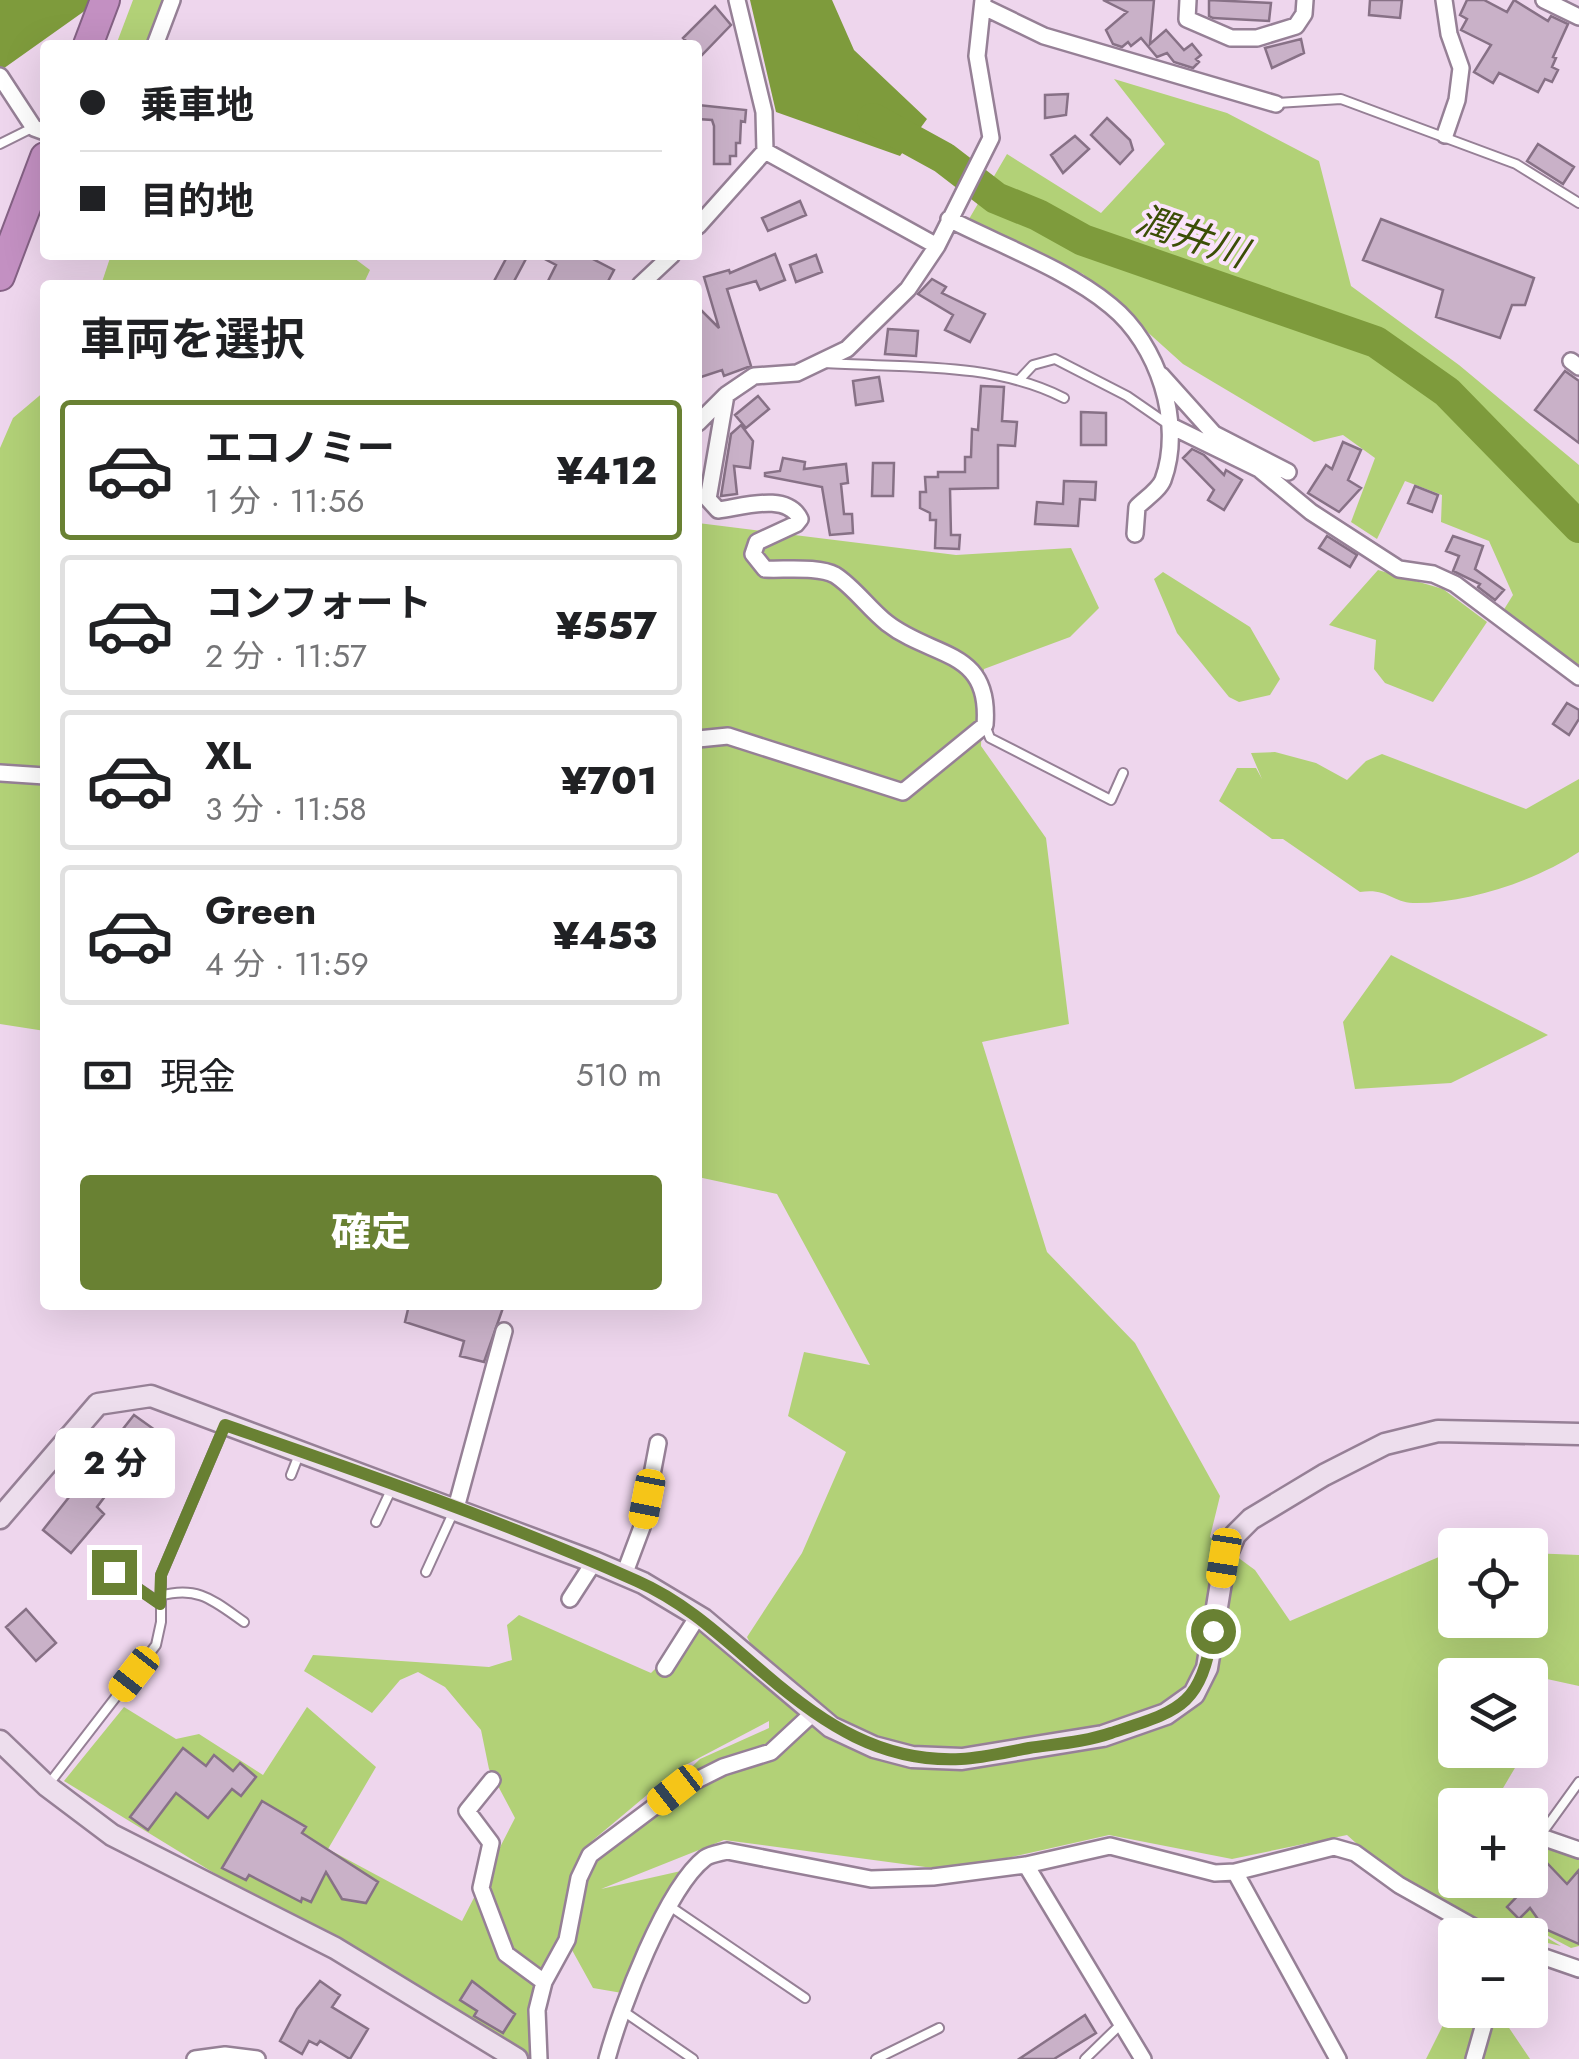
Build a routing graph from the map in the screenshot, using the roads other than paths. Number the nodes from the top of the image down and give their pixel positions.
1 (104, 0) edge
2 (172, 0) edge
3 (737, 0) edge
4 (1188, 0) edge
5 (1304, 0) edge
6 (1444, 0) edge
7 (1544, 0) edge
8 (984, 4) edge
9 (1579, 17) edge
10 (90, 40) edge
11 (157, 40) edge
12 (2, 80) edge
13 (1276, 104) joint
14 (39, 130) edge
15 (1445, 135) junction
16 (0, 144) edge
17 (765, 151) junction
18 (40, 170) edge
19 (1579, 203) edge
20 (949, 220) junction
21 (702, 222) edge
22 (937, 246) junction
23 (667, 260) edge
24 (0, 276) edge
25 (645, 280) edge
26 (824, 363) junction
27 (1158, 372) junction
28 (1019, 380) junction
29 (726, 395) junction
30 (1064, 398) dead end
31 (702, 420) edge
32 (1172, 428) junction
33 (1288, 472) dead end
34 (1135, 534) dead end
35 (1579, 676) edge
36 (985, 725) junction
37 (702, 739) edge
38 (1123, 772) dead end
39 (0, 773) edge
40 (40, 776) edge
41 (504, 1331) dead end
42 (225, 1425) junction
43 (1579, 1434) edge
44 (658, 1443) dead end
45 (300, 1451) junction
46 (291, 1475) dead end
47 (394, 1485) junction
48 (456, 1508) junction
49 (0, 1518) edge
50 (376, 1522) dead end
51 (594, 1562) junction
52 (103, 1565) dead end
53 (426, 1572) dead end
54 (624, 1575) junction
55 (570, 1599) dead end
56 (160, 1600) junction
57 (698, 1616) junction
58 (244, 1622) dead end
59 (665, 1668) dead end
60 (814, 1713) junction
61 (0, 1742) edge
62 (492, 1780) dead end
63 (1579, 1782) edge
64 (47, 1786) junction
65 (1548, 1819) edge
66 (1548, 1839) edge
67 (1579, 1850) edge
68 (1026, 1865) junction
69 (1235, 1872) junction
70 (671, 1907) junction
71 (1458, 1918) edge
72 (1548, 1958) edge
73 (1579, 1969) edge
74 (544, 1982) junction
75 (805, 1998) dead end
76 (623, 2011) junction
77 (1120, 2025) junction
78 (939, 2028) dead end
79 (1483, 2028) edge
80 (195, 2059) edge
81 (257, 2059) edge
82 (517, 2059) edge
83 (539, 2059) edge
84 (606, 2059) edge
85 (693, 2059) edge
86 (876, 2059) edge
87 (1085, 2059) edge
88 (1142, 2059) edge
89 (1338, 2059) edge
90 (1474, 2059) edge

1 - 10 highway
2 - 11 street
3 - 17 street
4 - 5 street
6 - 15 street
7 - 9 street
8 - 13 street
8 - 20 street
12 - 14 street
13 - 15 lane
14 - 16 lane
15 - 19 lane
17 - 21 street
17 - 22 street
18 - 24 highway
20 - 22 street
20 - 27 street
22 - 26 street
23 - 25 street
26 - 28 lane
26 - 29 street
27 - 32 street
27 - 33 street
28 - 30 lane
28 - 32 lane
29 - 31 street
29 - 36 street
32 - 34 street
32 - 35 street
36 - 37 street
36 - 38 lane
39 - 40 street
41 - 48 street
42 - 45 street
42 - 49 street
42 - 56 lane
43 - 60 street
44 - 54 street
45 - 46 lane
45 - 47 street
47 - 48 street
47 - 50 lane
48 - 51 street
48 - 53 lane
51 - 54 street
51 - 55 street
52 - 56 lane
54 - 57 street
56 - 58 lane
56 - 64 lane
57 - 59 street
57 - 60 street
60 - 74 street
61 - 64 street
62 - 74 street
63 - 65 lane
64 - 82 street
66 - 67 street
68 - 69 street
68 - 70 street
68 - 77 street
69 - 71 street
69 - 89 street
70 - 75 lane
70 - 76 street
72 - 73 street
74 - 83 street
76 - 84 street
76 - 85 lane
77 - 87 lane
77 - 88 street
78 - 86 lane
79 - 90 street
80 - 81 street

